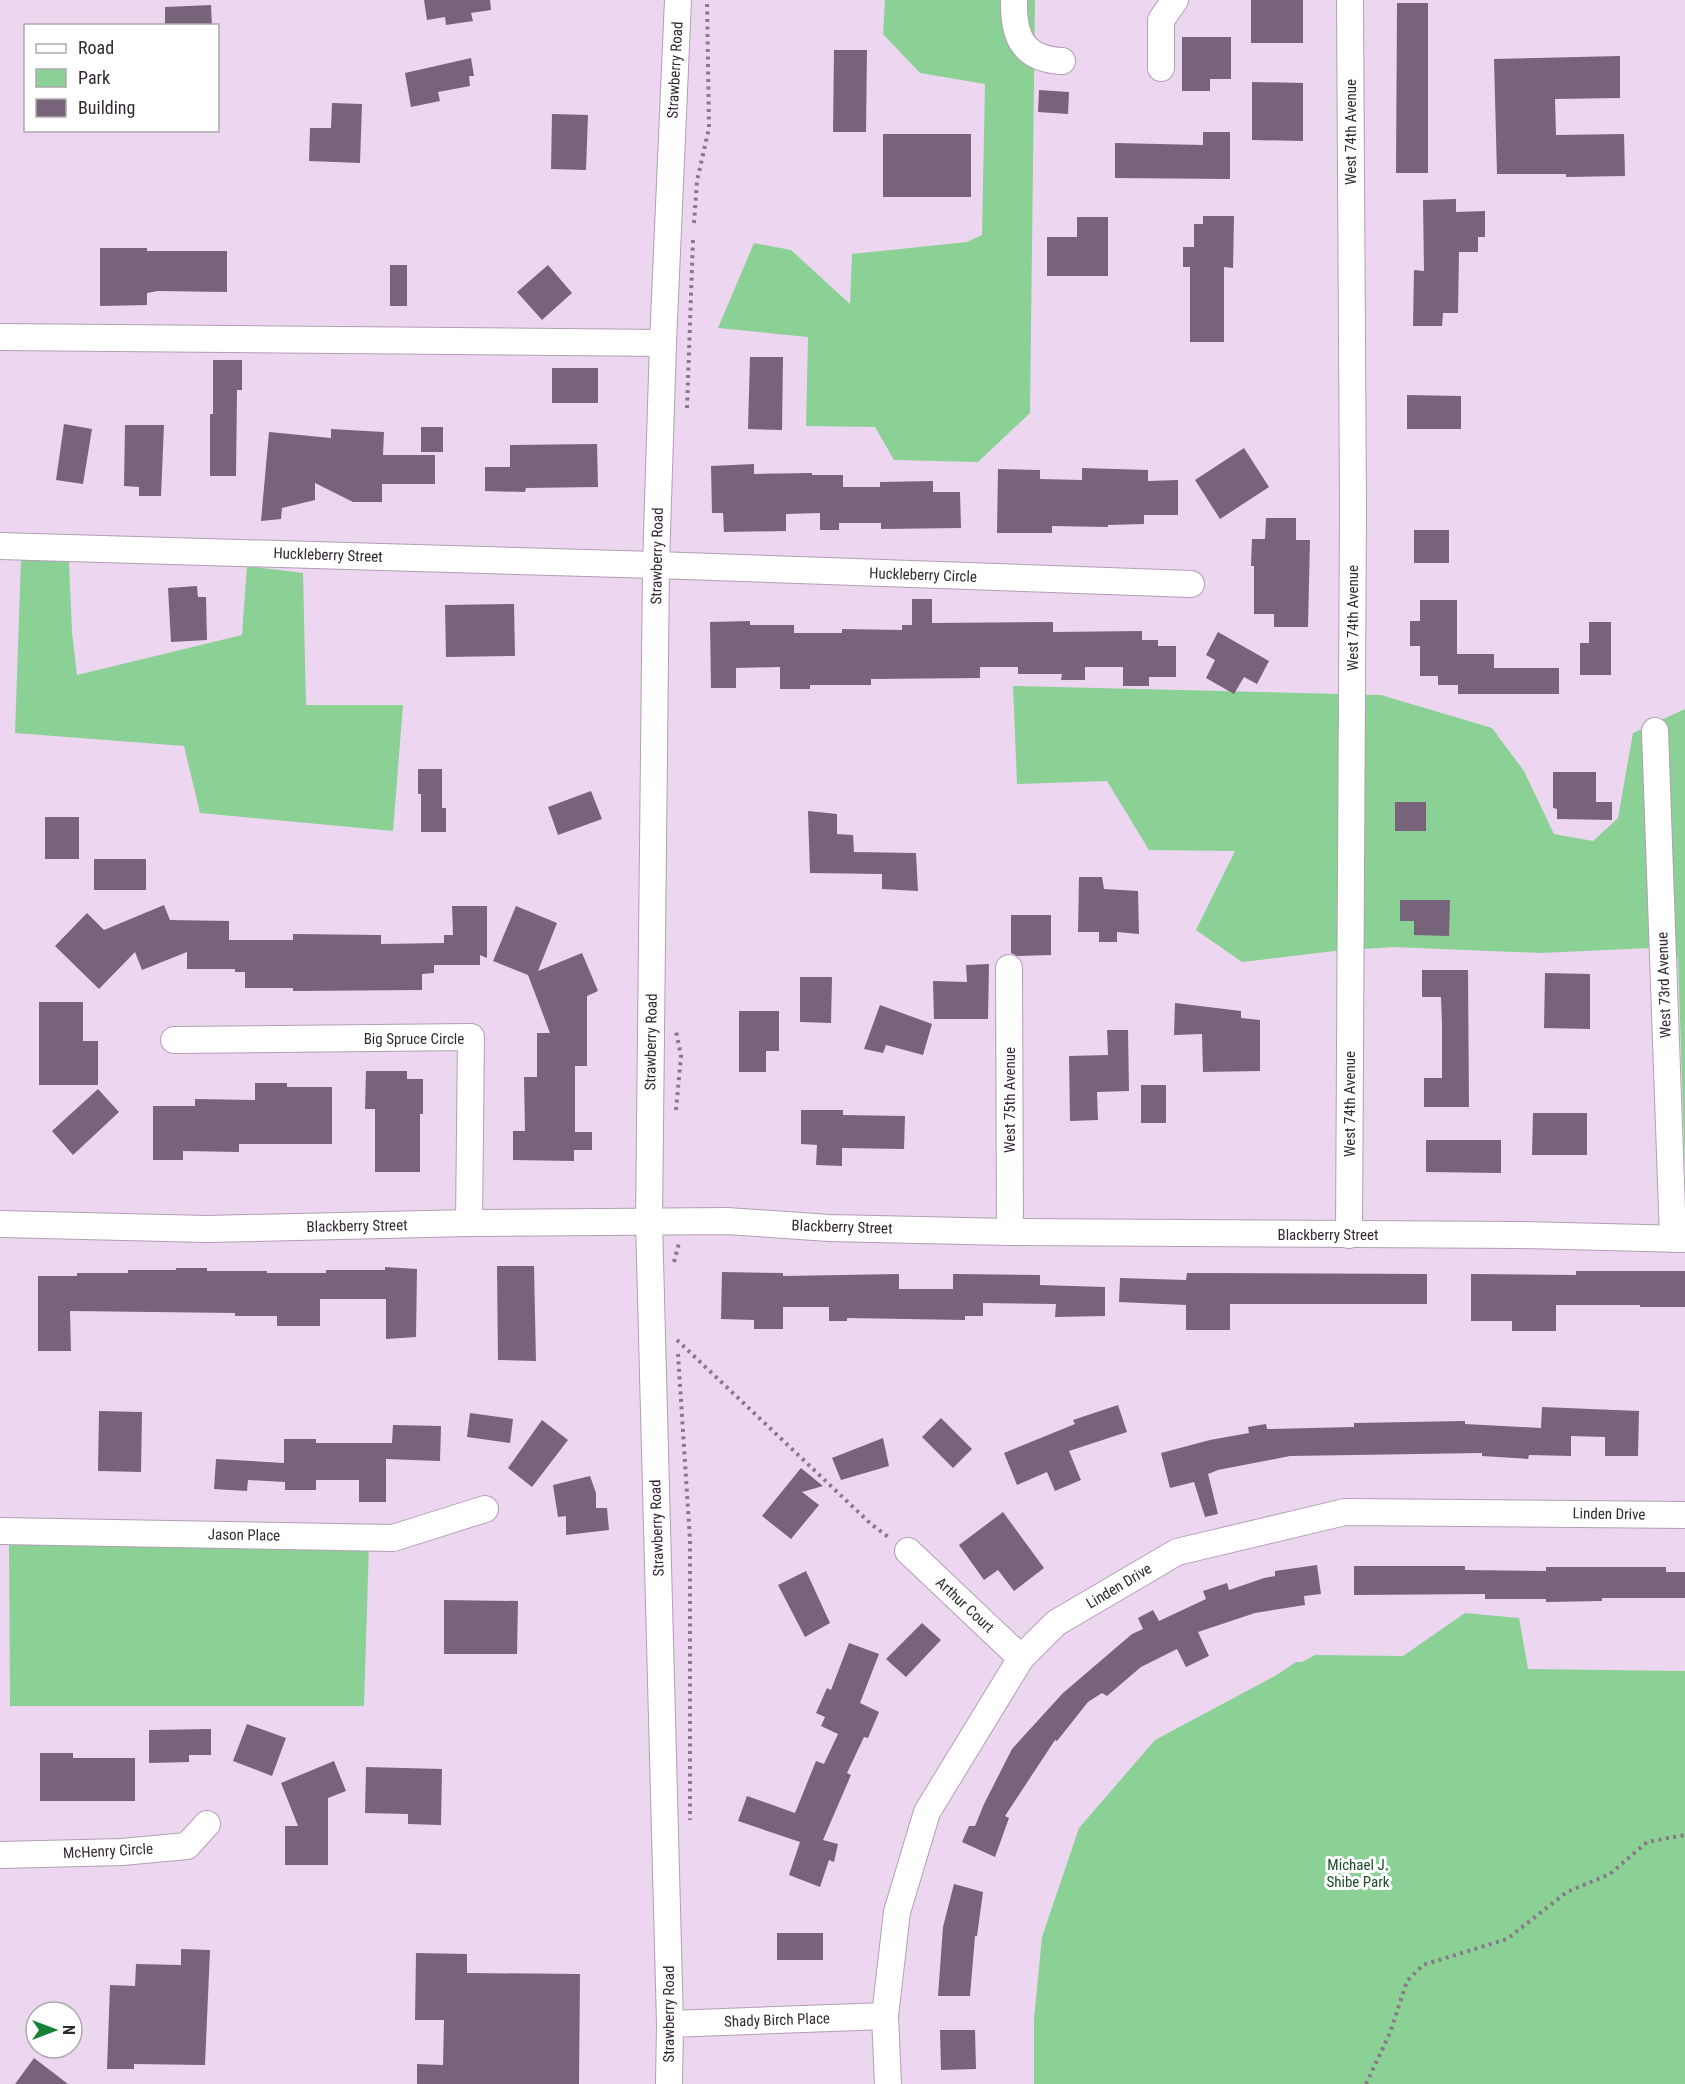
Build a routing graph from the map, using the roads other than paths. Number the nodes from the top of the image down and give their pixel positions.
1 (678, 0) edge
2 (1014, 0) edge
3 (1175, 0) edge
4 (1350, 0) edge
5 (1062, 61) dead end
6 (1161, 68) dead end
7 (0, 337) edge
8 (663, 343) junction
9 (0, 546) edge
10 (656, 565) junction
11 (1191, 584) dead end
12 (1655, 731) dead end
13 (1009, 968) dead end
14 (174, 1041) dead end
15 (649, 1221) junction
16 (469, 1223) junction
17 (0, 1224) edge
18 (1010, 1232) junction
19 (1349, 1235) junction
20 (1679, 1239) edge
21 (485, 1509) dead end
22 (1685, 1515) edge
23 (0, 1531) edge
24 (908, 1551) road end
25 (1021, 1658) junction
26 (207, 1824) dead end
27 (0, 1855) edge
28 (885, 2016) junction
29 (670, 2024) junction
30 (669, 2084) edge
31 (888, 2084) edge

1 - 8 street, Strawberry Road
2 - 5 street
3 - 6 street
4 - 19 street, West 74th Avenue
7 - 8 street
8 - 10 street, Strawberry Road
9 - 10 street, Huckleberry Street
10 - 11 street, Huckleberry Circle
10 - 15 street, Strawberry Road
12 - 20 street, West 73rd Avenue
13 - 18 street, West 75th Avenue
14 - 16 street, Big Spruce Circle
15 - 16 street, Blackberry Street
15 - 18 street, Blackberry Street
15 - 29 street, Strawberry Road
16 - 17 street, Blackberry Street
18 - 19 street, Blackberry Street
19 - 20 street, Blackberry Street
21 - 23 street, Jason Place
22 - 25 street, Linden Drive
24 - 25 street, Arthur Court
25 - 28 street, Linden Drive
26 - 27 street, McHenry Circle
28 - 29 street, Shady Birch Place
28 - 31 street, Linden Drive
29 - 30 street, Strawberry Road

